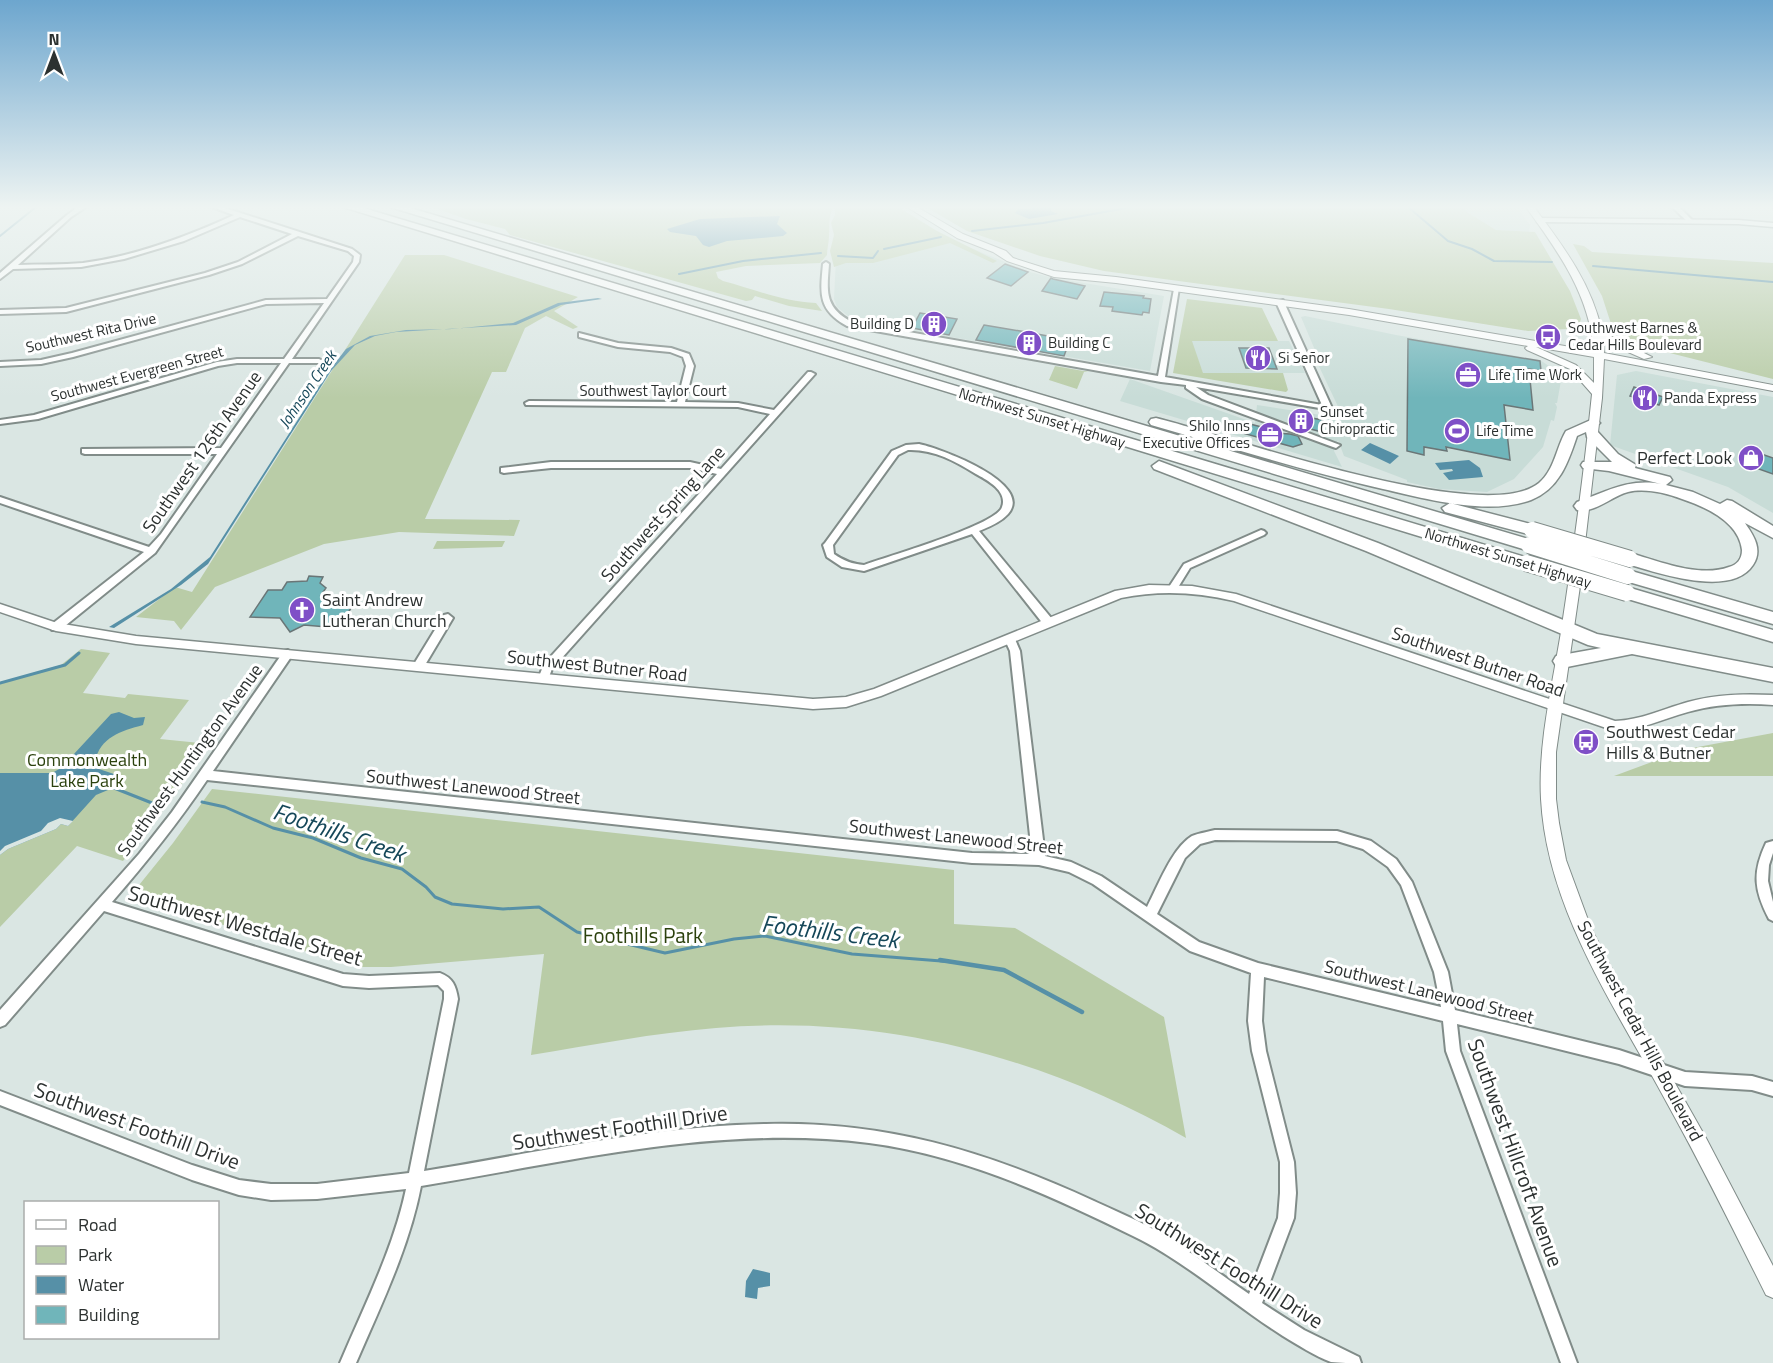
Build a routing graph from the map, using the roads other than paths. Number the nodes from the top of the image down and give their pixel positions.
1 (217, 271) edge
2 (350, 271) edge
3 (556, 271) edge
4 (604, 271) edge
5 (826, 271) edge
6 (1046, 271) edge
7 (1075, 271) edge
8 (1575, 271) edge
9 (1116, 280) junction
10 (1177, 289) junction
11 (328, 301) junction
12 (707, 302) junction
13 (1280, 302) junction
14 (0, 312) edge
15 (1598, 334) junction
16 (582, 335) dead end
17 (1521, 342) junction
18 (1599, 355) junction
19 (286, 361) junction
20 (319, 361) dead end
21 (0, 364) edge
22 (1686, 370) junction
23 (811, 374) dead end
24 (1161, 380) junction
25 (1186, 384) junction
26 (1773, 388) edge
27 (1597, 393) junction
28 (529, 403) dead end
29 (681, 404) junction
30 (776, 413) junction
31 (0, 422) edge
32 (1056, 423) junction
33 (1592, 429) junction
34 (1336, 445) dead end
35 (85, 451) dead end
36 (224, 451) junction
37 (1588, 465) junction
38 (504, 470) dead end
39 (722, 472) junction
40 (1333, 473) junction
41 (1655, 477) junction
42 (0, 500) edge
43 (1582, 506) junction
44 (973, 529) junction
45 (1773, 532) edge
46 (1261, 533) dead end
47 (1530, 538) junction
48 (152, 551) junction
49 (1629, 567) junction
50 (1174, 587) junction
51 (0, 608) edge
52 (448, 618) dead end
53 (1773, 618) edge
54 (1048, 622) junction
55 (56, 627) junction
56 (1568, 630) junction
57 (1773, 636) edge
58 (1010, 640) junction
59 (1636, 648) junction
60 (288, 654) junction
61 (1562, 661) junction
62 (418, 667) junction
63 (1773, 675) edge
64 (543, 679) junction
65 (1773, 700) edge
66 (1555, 707) junction
67 (204, 775) junction
68 (1773, 846) edge
69 (1040, 860) junction
70 (104, 905) junction
71 (1773, 915) edge
72 (1149, 916) junction
73 (1258, 969) junction
74 (1449, 1016) junction
75 (0, 1020) edge
76 (1659, 1070) junction
77 (1773, 1089) edge
78 (0, 1098) edge
79 (416, 1180) junction
80 (1773, 1288) edge
81 (1252, 1307) junction
82 (348, 1363) edge
83 (1353, 1363) edge
84 (1569, 1363) edge

1 - 14 street
2 - 11 street, Southwest 126th Avenue
3 - 32 highway, Northwest Sunset Highway
4 - 12 highway, Northwest Sunset Highway
5 - 24 street
6 - 9 main road
7 - 9 main road
8 - 15 main road, Southwest Cedar Hills Boulevard
9 - 10 main road
10 - 13 main road
10 - 24 street
11 - 19 street, Southwest 126th Avenue
11 - 21 street, Southwest Rita Drive
12 - 40 highway
12 - 47 highway, Northwest Sunset Highway
13 - 17 main road
13 - 25 street
15 - 18 main road, Southwest Cedar Hills Boulevard
15 - 22 main road
16 - 29 street
17 - 18 main road
17 - 27 main road
18 - 22 main road
18 - 27 main road, Southwest Cedar Hills Boulevard
19 - 20 street, Southwest Evergreen Street
19 - 31 street, Southwest Evergreen Street
19 - 36 street, Southwest 126th Avenue
22 - 26 main road
23 - 30 street, Southwest Spring Lane
24 - 25 street
25 - 34 street
27 - 33 main road, Southwest Cedar Hills Boulevard
28 - 29 street, Southwest Taylor Court
29 - 30 street, Southwest Taylor Court
30 - 39 street, Southwest Spring Lane
32 - 56 highway
32 - 57 highway, Northwest Sunset Highway, bridge
33 - 37 main road, Southwest Cedar Hills Boulevard
33 - 40 highway
33 - 41 highway
35 - 36 street
36 - 48 street, Southwest 126th Avenue
37 - 41 highway
37 - 43 main road, Southwest Cedar Hills Boulevard
38 - 39 street
39 - 64 street, Southwest Spring Lane
40 - 47 highway
41 - 45 highway
42 - 48 street
43 - 49 highway
43 - 56 main road, Southwest Cedar Hills Boulevard
44 - 44 street
44 - 54 street
46 - 50 street
47 - 49 highway, Northwest Sunset Highway, bridge
48 - 55 street, Southwest 126th Avenue
49 - 53 highway, Northwest Sunset Highway
50 - 54 street, Southwest Butner Road
50 - 66 street, Southwest Butner Road
51 - 55 street, Southwest Butner Road
52 - 62 street
54 - 58 street, Southwest Butner Road
55 - 60 street, Southwest Butner Road
56 - 59 highway
56 - 61 main road, Southwest Cedar Hills Boulevard
58 - 64 street, Southwest Butner Road
58 - 69 street
59 - 61 highway
59 - 63 highway
60 - 62 street, Southwest Butner Road
60 - 67 street, Southwest Huntington Avenue
61 - 66 main road, Southwest Cedar Hills Boulevard
62 - 64 street, Southwest Butner Road
65 - 66 street, Southwest Butner Road
66 - 76 main road, Southwest Cedar Hills Boulevard
67 - 69 street, Southwest Lanewood Street
67 - 70 street, Southwest Huntington Avenue
68 - 71 street
69 - 72 street, Southwest Lanewood Street
70 - 75 street, Southwest Huntington Avenue
70 - 79 street, Southwest Westdale Street
72 - 73 street, Southwest Lanewood Street
72 - 74 street, Southwest Hillcroft Avenue
73 - 74 street, Southwest Lanewood Street
73 - 81 street
74 - 76 street, Southwest Lanewood Street
74 - 84 street, Southwest Hillcroft Avenue
76 - 77 street, Southwest Lanewood Street
76 - 80 main road, Southwest Cedar Hills Boulevard
78 - 79 street, Southwest Foothill Drive
79 - 81 street, Southwest Foothill Drive
79 - 82 street
81 - 83 street, Southwest Foothill Drive

